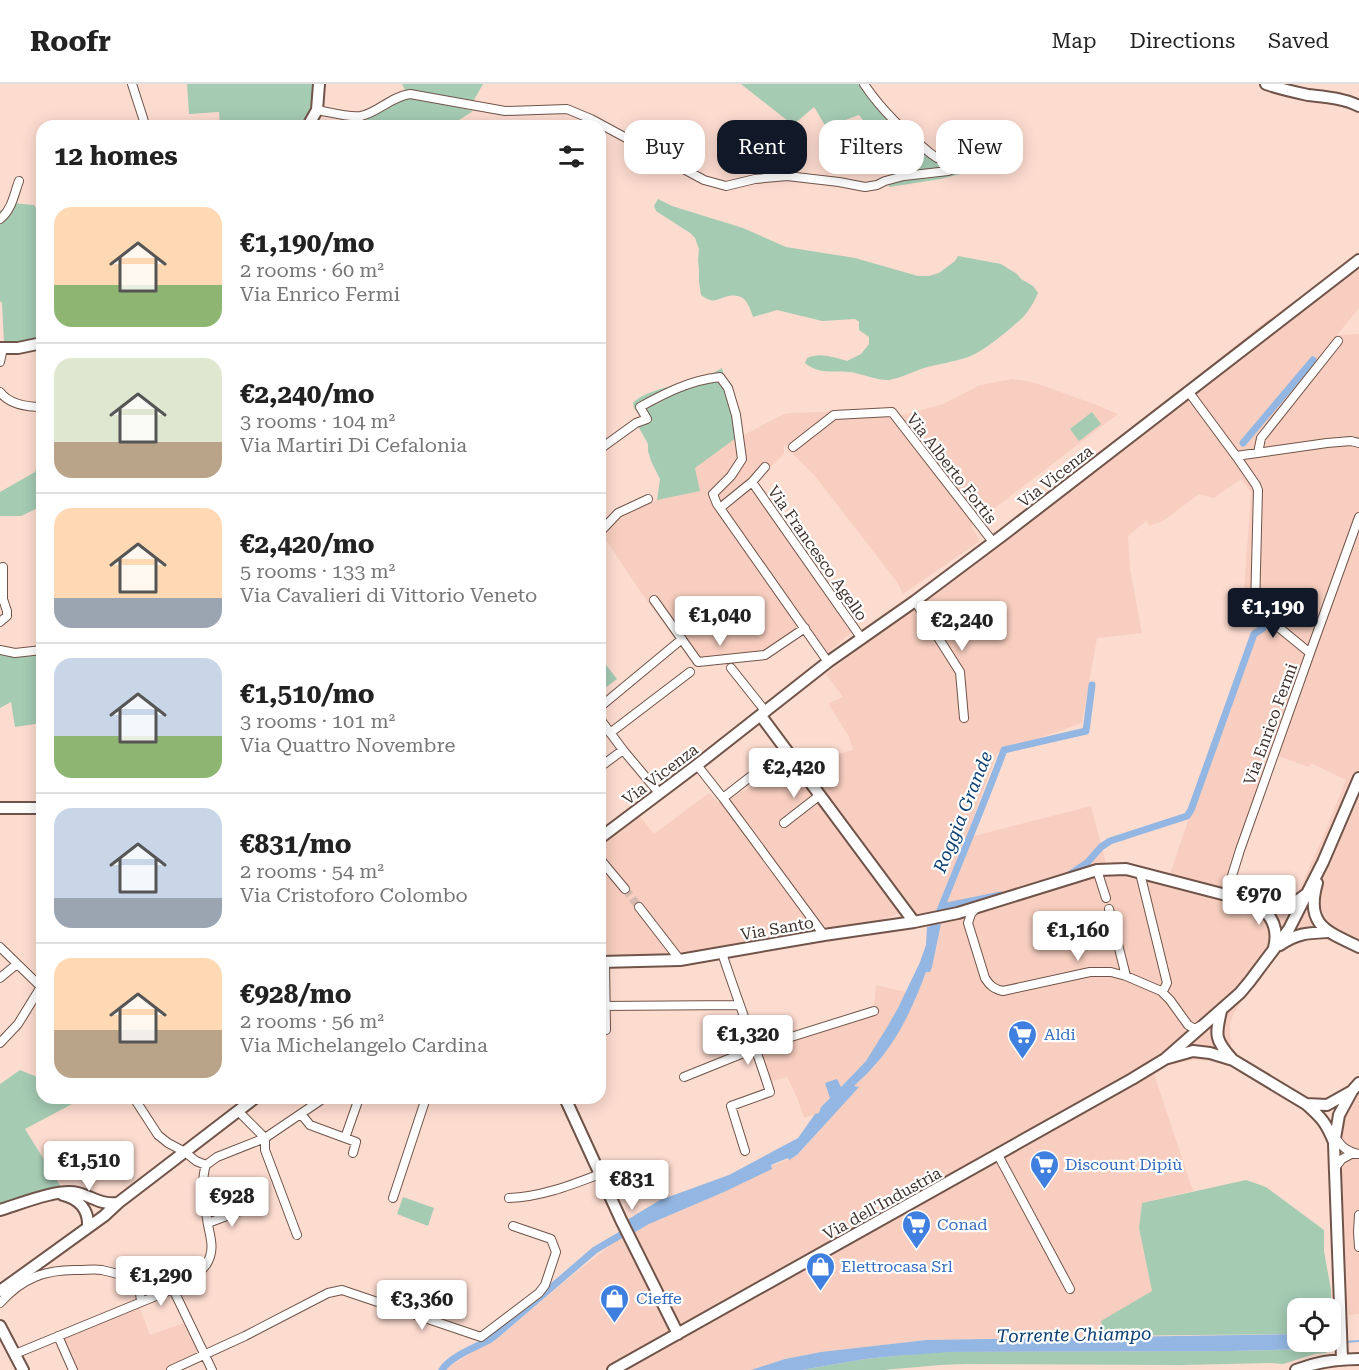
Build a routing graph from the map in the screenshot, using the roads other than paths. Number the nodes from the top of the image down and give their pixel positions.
1 (132, 84) edge
2 (319, 84) edge
3 (864, 84) edge
4 (1266, 84) edge
5 (1359, 106) edge
6 (317, 110) junction
7 (144, 120) edge
8 (311, 120) edge
9 (593, 120) edge
10 (606, 127) edge
11 (19, 181) dead end
12 (0, 219) edge
13 (1359, 260) edge
14 (1338, 341) dead end
15 (36, 344) edge
16 (1, 348) edge
17 (0, 362) edge
18 (1188, 391) junction
19 (0, 393) edge
20 (36, 407) edge
21 (1359, 443) edge
22 (606, 446) edge
23 (793, 447) dead end
24 (1258, 453) junction
25 (1236, 456) junction
26 (765, 467) dead end
27 (752, 482) junction
28 (648, 499) dead end
29 (720, 508) junction
30 (1359, 517) edge
31 (606, 526) edge
32 (993, 542) junction
33 (3, 567) dead end
34 (654, 600) dead end
35 (915, 601) junction
36 (0, 622) edge
37 (805, 628) junction
38 (682, 639) junction
39 (862, 639) junction
40 (0, 650) edge
41 (36, 651) edge
42 (1310, 652) junction
43 (828, 662) junction
44 (732, 669) dead end
45 (690, 672) dead end
46 (606, 702) edge
47 (763, 714) junction
48 (964, 718) dead end
49 (606, 727) edge
50 (610, 733) junction
51 (623, 750) junction
52 (786, 750) junction
53 (606, 763) edge
54 (697, 765) junction
55 (1359, 778) edge
56 (659, 793) junction
57 (820, 795) junction
58 (723, 798) junction
59 (0, 808) edge
60 (36, 808) edge
61 (784, 823) dead end
62 (606, 833) edge
63 (1323, 862) junction
64 (606, 866) edge
65 (1097, 870) junction
66 (1140, 873) junction
67 (625, 889) tunnel mouth
68 (1306, 893) junction
69 (1226, 895) junction
70 (1106, 898) dead end
71 (1250, 900) junction
72 (639, 907) tunnel mouth
73 (976, 908) junction
74 (1109, 909) dead end
75 (958, 913) junction
76 (914, 922) junction
77 (968, 923) junction
78 (1328, 932) junction
79 (824, 935) junction
80 (0, 947) edge
81 (1359, 947) edge
82 (1273, 950) junction
83 (722, 953) junction
84 (680, 960) junction
85 (606, 962) edge
86 (17, 964) junction
87 (1126, 976) junction
88 (0, 978) edge
89 (36, 981) edge
90 (1161, 992) junction
91 (36, 996) edge
92 (606, 1005) edge
93 (739, 1005) junction
94 (874, 1011) dead end
95 (1221, 1011) junction
96 (1210, 1021) junction
97 (0, 1044) edge
98 (756, 1048) junction
99 (1165, 1059) junction
100 (1233, 1060) junction
101 (684, 1077) dead end
102 (1355, 1087) edge
103 (138, 1104) edge
104 (247, 1104) edge
105 (315, 1104) edge
106 (357, 1104) edge
107 (424, 1104) edge
108 (568, 1104) edge
109 (1306, 1104) junction
110 (238, 1111) junction
111 (301, 1114) junction
112 (265, 1138) junction
113 (345, 1138) junction
114 (1335, 1140) junction
115 (745, 1151) dead end
116 (184, 1152) junction
117 (353, 1153) dead end
118 (1356, 1154) edge
119 (998, 1155) junction
120 (206, 1165) junction
121 (1334, 1169) junction
122 (600, 1174) junction
123 (51, 1194) junction
124 (393, 1198) dead end
125 (509, 1198) dead end
126 (118, 1203) junction
127 (248, 1208) dead end
128 (0, 1210) edge
129 (1359, 1215) edge
130 (208, 1223) junction
131 (513, 1226) dead end
132 (88, 1227) junction
133 (1358, 1232) edge
134 (297, 1235) dead end
135 (1359, 1247) edge
136 (184, 1277) junction
137 (138, 1278) junction
138 (160, 1280) junction
139 (173, 1289) junction
140 (1070, 1289) dead end
141 (0, 1291) edge
142 (141, 1301) junction
143 (0, 1303) edge
144 (0, 1326) edge
145 (678, 1334) junction
146 (58, 1336) junction
147 (15, 1354) junction
148 (205, 1355) junction
149 (1342, 1359) junction
150 (1359, 1359) edge
151 (23, 1370) edge
152 (73, 1370) edge
153 (171, 1370) edge
154 (212, 1370) edge
155 (613, 1370) edge
156 (1296, 1370) edge

1 - 7 street
2 - 6 street
3 - 10 street
4 - 5 street
6 - 8 street
6 - 9 street
11 - 12 street
13 - 18 street, Via Vicenza
14 - 24 street
15 - 16 street
16 - 17 street
18 - 25 street, Via Enrico Fermi
18 - 32 street, Via Vicenza
19 - 20 street
21 - 24 street
22 - 29 street
23 - 32 street, Via Alberto Fortis
24 - 25 street
25 - 42 street, Via Enrico Fermi
26 - 27 street
27 - 29 street
27 - 39 street, Via Francesco Agello
28 - 31 street
29 - 37 street
30 - 42 street
32 - 35 street, Via Vicenza
33 - 36 street
34 - 38 street
35 - 39 street, Via Vicenza
35 - 48 street
37 - 38 street
37 - 43 street
38 - 46 street
39 - 43 street, Via Vicenza
40 - 41 street
42 - 69 street, Via Enrico Fermi
43 - 47 street, Via Vicenza
44 - 47 street
45 - 50 street
47 - 52 street
47 - 54 street, Via Vicenza
49 - 50 street
50 - 51 street
51 - 53 street
51 - 56 street
52 - 57 street
52 - 58 street
54 - 56 street, Via Vicenza
54 - 58 street
55 - 63 street, Via dell'Industria
56 - 62 street, Via Vicenza
57 - 61 street
57 - 76 street
58 - 79 street
59 - 60 street
63 - 68 street, Via dell'Industria
63 - 78 street, Via dell'Industria
64 - 67 street
65 - 66 street, Via Santo
65 - 70 street
65 - 73 street, Via Santo
66 - 69 street, Via Santo
66 - 90 street
68 - 71 street, Via Santo
68 - 82 street, Via dell'Industria
69 - 71 street, Via Santo
71 - 82 street
72 - 84 street
73 - 75 street, Via Santo
73 - 77 street
74 - 87 street
75 - 76 street, Via Santo
75 - 77 street
76 - 79 street, Via Santo
77 - 87 street
78 - 81 street
78 - 82 street, Via dell'Industria
79 - 83 street, Via Santo
80 - 86 street
82 - 95 street, Via dell'Industria
83 - 84 street, Via Santo
83 - 93 street
84 - 85 street, Via Santo
86 - 88 street
86 - 89 street
87 - 90 street
90 - 96 street
91 - 97 street
92 - 93 street
93 - 98 street
94 - 98 street
95 - 96 street, Via dell'Industria
95 - 100 street, Via dell'Industria
96 - 99 street, Via dell'Industria
98 - 101 street
98 - 115 street
99 - 100 street, Via dell'Industria
99 - 119 street, Via dell'Industria
100 - 109 street, Via dell'Industria
102 - 109 street
102 - 114 street
103 - 116 street
104 - 110 street
105 - 111 street
106 - 113 street
107 - 124 street
108 - 122 street
109 - 114 street, Via dell'Industria
110 - 112 street
110 - 116 street
111 - 112 street
111 - 113 street
112 - 120 street
112 - 134 street
113 - 117 street
114 - 118 street
114 - 121 street
116 - 120 street
116 - 126 street
118 - 121 street
119 - 140 street
119 - 145 street, Via dell'Industria
120 - 130 street
121 - 149 street
122 - 125 street
122 - 145 street
123 - 126 street
123 - 128 street
123 - 132 street
126 - 132 street
127 - 130 street
129 - 133 street
130 - 136 street
131 - 148 street
132 - 141 street
133 - 135 street
136 - 138 street
136 - 139 street
137 - 138 street
137 - 142 street
137 - 143 street
138 - 139 street
139 - 142 street
139 - 148 street
142 - 146 street
144 - 147 street
145 - 155 street, Via dell'Industria
146 - 147 street
146 - 152 street
147 - 151 street
148 - 153 street
148 - 154 street
149 - 150 street
149 - 156 street

